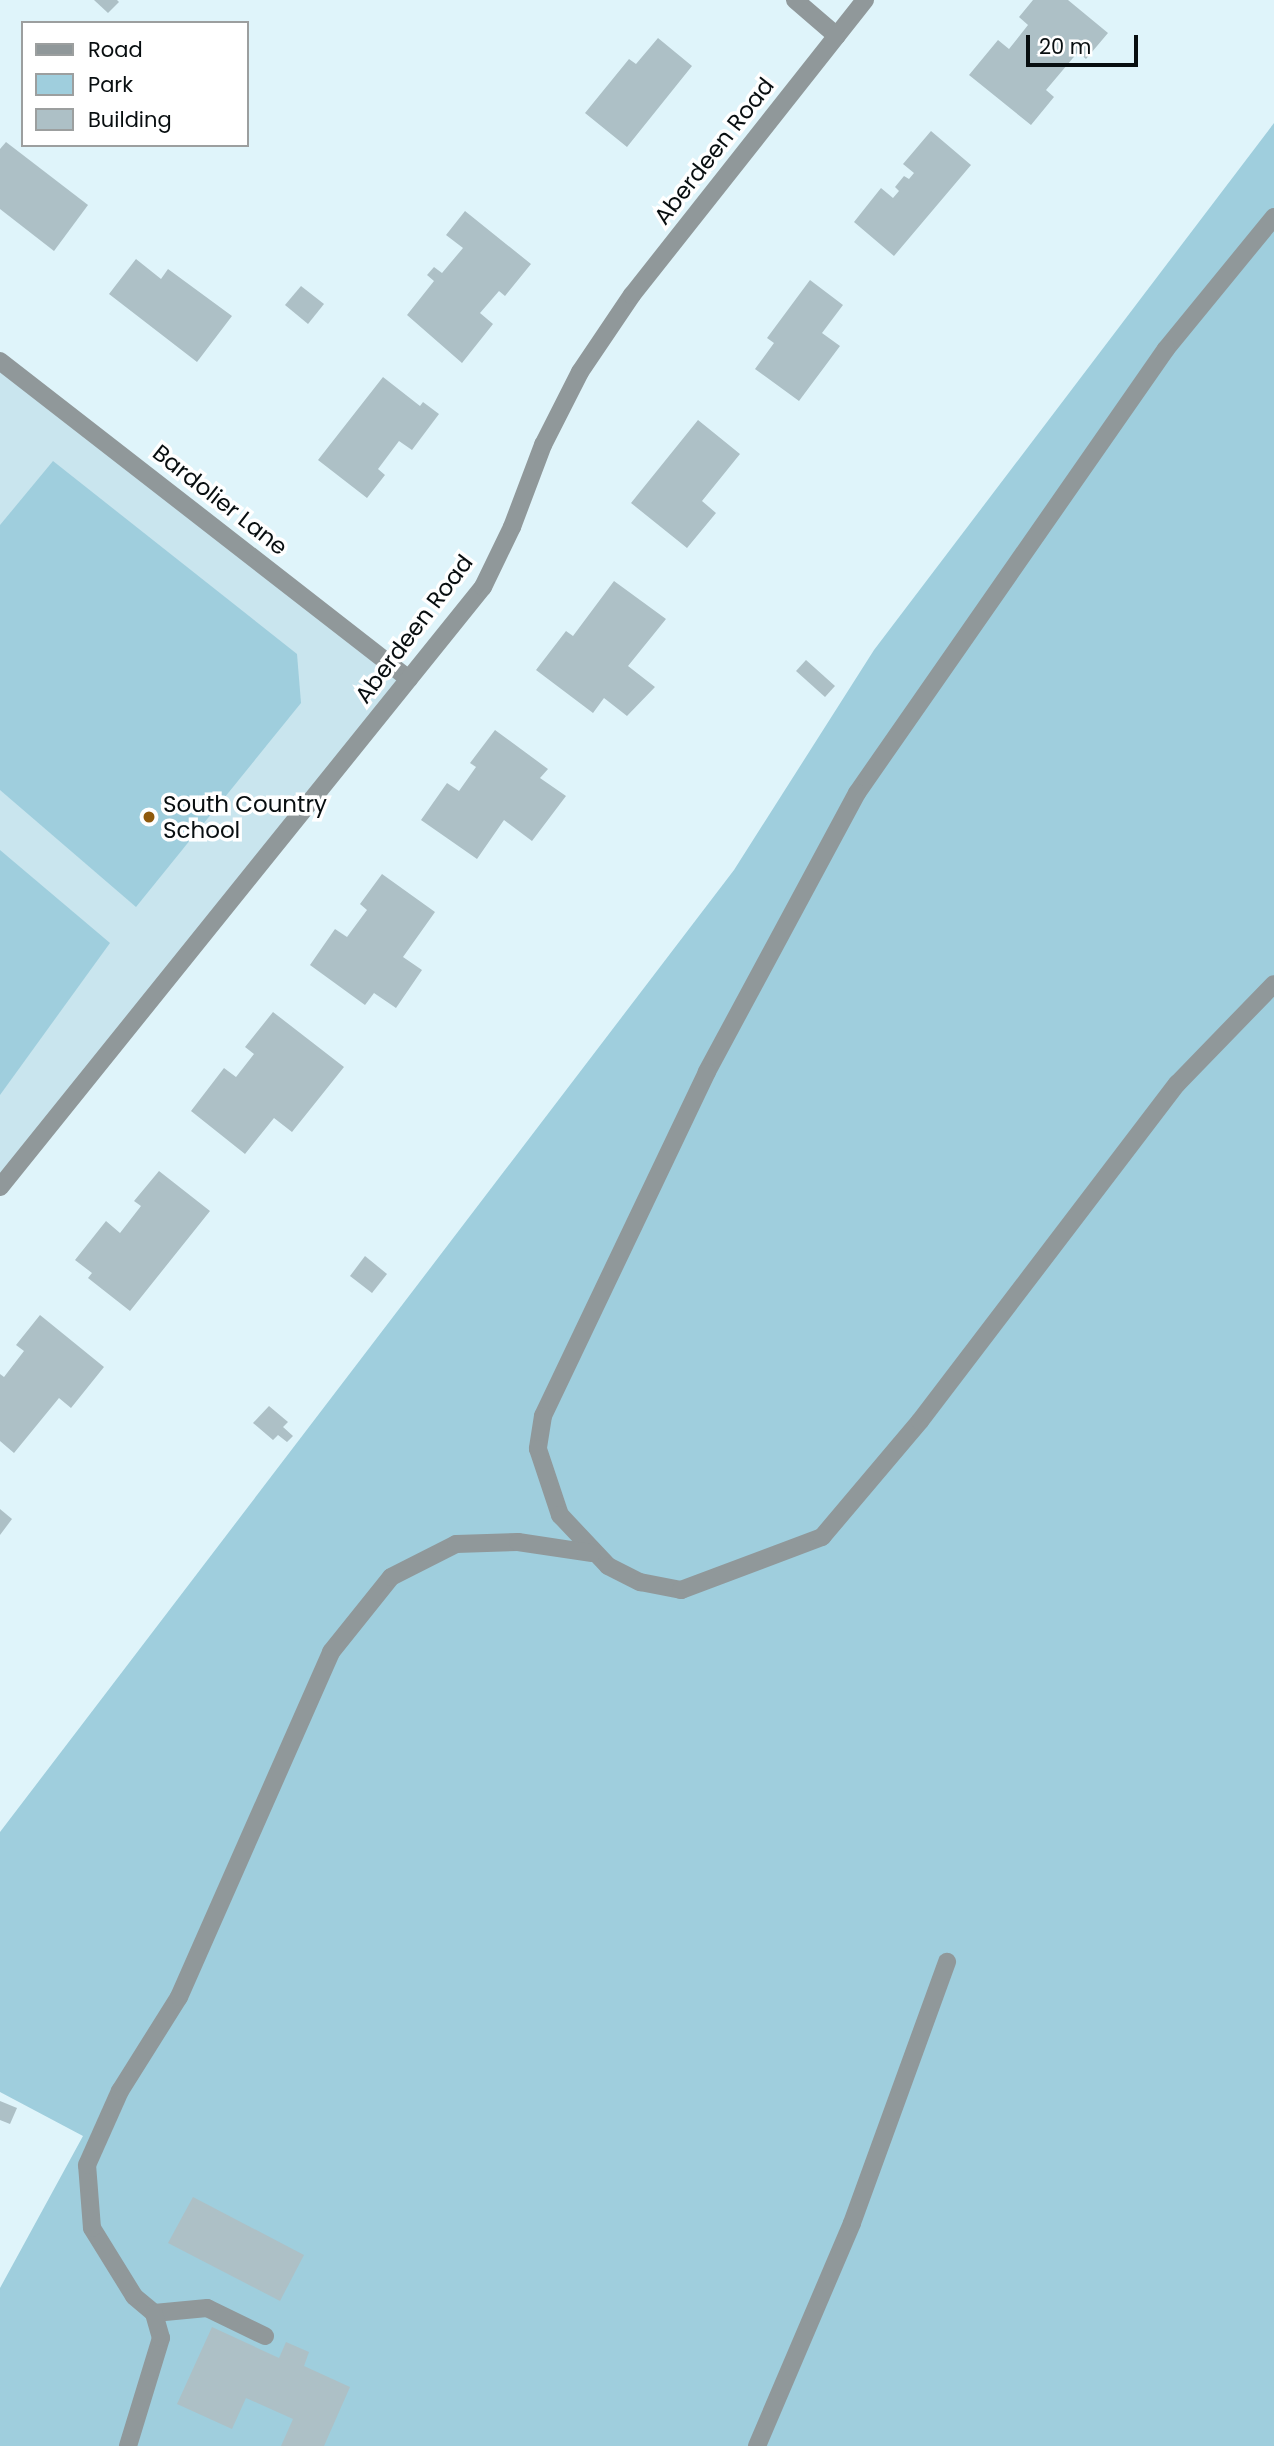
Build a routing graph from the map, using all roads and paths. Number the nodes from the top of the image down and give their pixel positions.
1 (794, 0) edge
2 (865, 0) edge
3 (837, 36) junction
4 (1274, 217) edge
5 (0, 361) edge
6 (409, 679) junction
7 (1274, 985) edge
8 (0, 1187) edge
9 (592, 1553) junction
10 (947, 1962) dead end
11 (154, 2313) junction
12 (265, 2336) dead end
13 (128, 2446) edge
14 (757, 2446) edge

1 - 3 street
2 - 3 street, Aberdeen Road
3 - 6 street, Aberdeen Road
4 - 9 street
5 - 6 street, Bardolier Lane
6 - 8 street, Aberdeen Road
7 - 9 street
9 - 11 street
10 - 14 street
11 - 12 street
11 - 13 street

